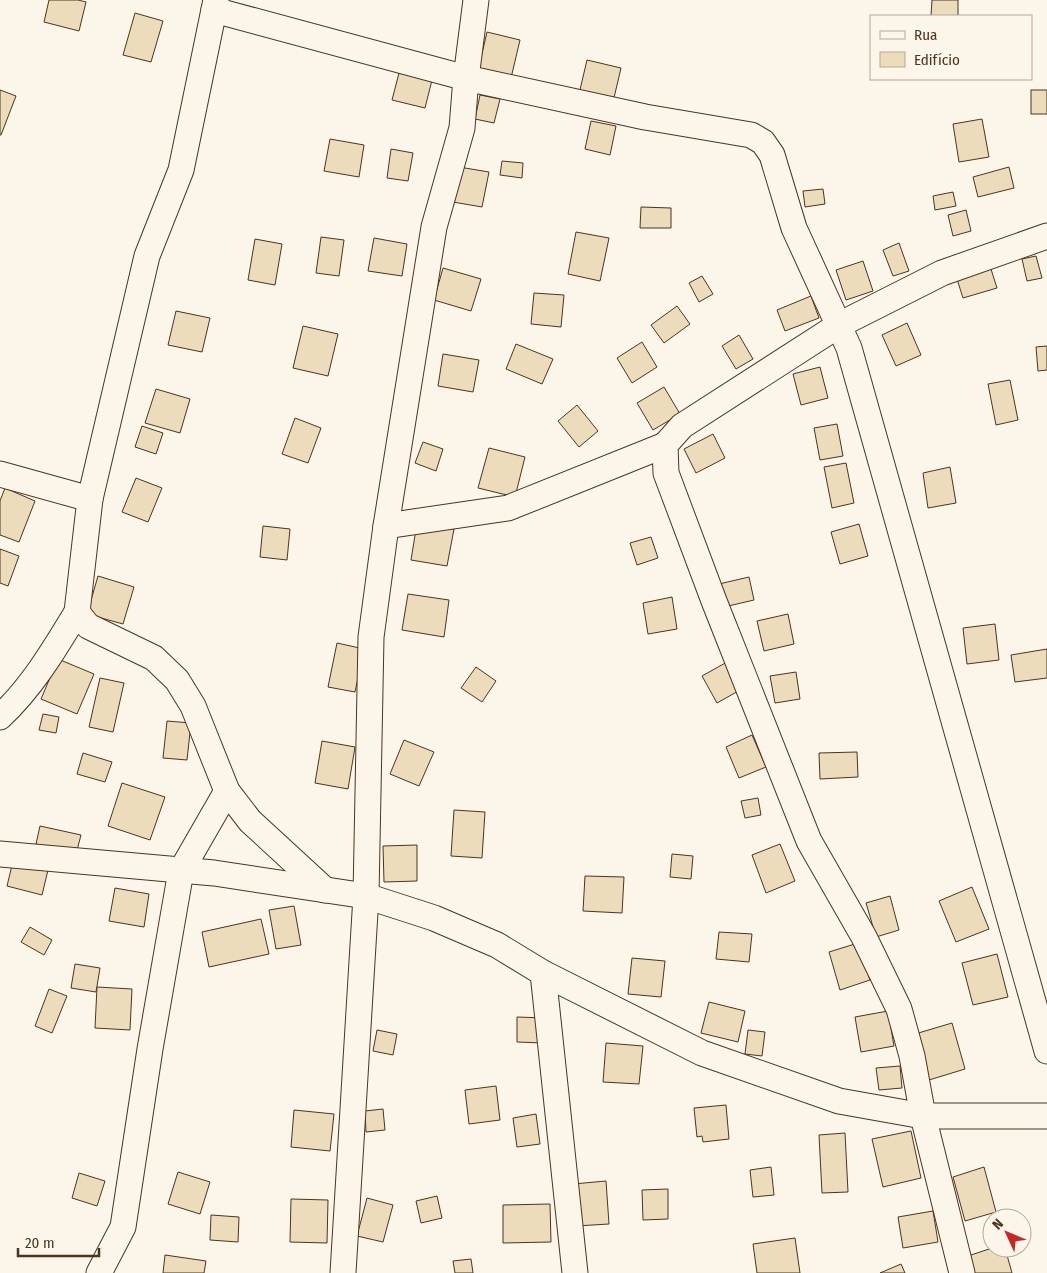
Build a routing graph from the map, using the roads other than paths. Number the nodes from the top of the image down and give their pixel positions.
1 (476, 0) edge
2 (215, 5) edge
3 (466, 78) junction
4 (1047, 236) edge
5 (838, 325) junction
6 (665, 445) junction
7 (0, 474) edge
8 (90, 499) junction
9 (386, 526) junction
10 (77, 612) junction
11 (0, 717) edge
12 (226, 791) junction
13 (0, 854) edge
14 (181, 870) junction
15 (325, 890) junction
16 (366, 896) junction
17 (542, 973) junction
18 (1047, 1051) edge
19 (923, 1116) junction
20 (1047, 1116) edge
21 (99, 1273) edge
22 (342, 1273) edge
23 (575, 1273) edge
24 (962, 1273) edge

1 - 3 street
2 - 3 street
2 - 8 street
3 - 5 street
3 - 9 street
4 - 5 street
5 - 6 street
5 - 18 street
6 - 9 street
6 - 19 street
7 - 8 street
8 - 10 street
9 - 16 street
10 - 11 street
10 - 12 street
12 - 14 street
12 - 15 street
13 - 14 street
14 - 15 street
14 - 21 street
15 - 16 street
16 - 17 street
16 - 22 street
17 - 19 street
17 - 23 street
19 - 20 street
19 - 24 street

